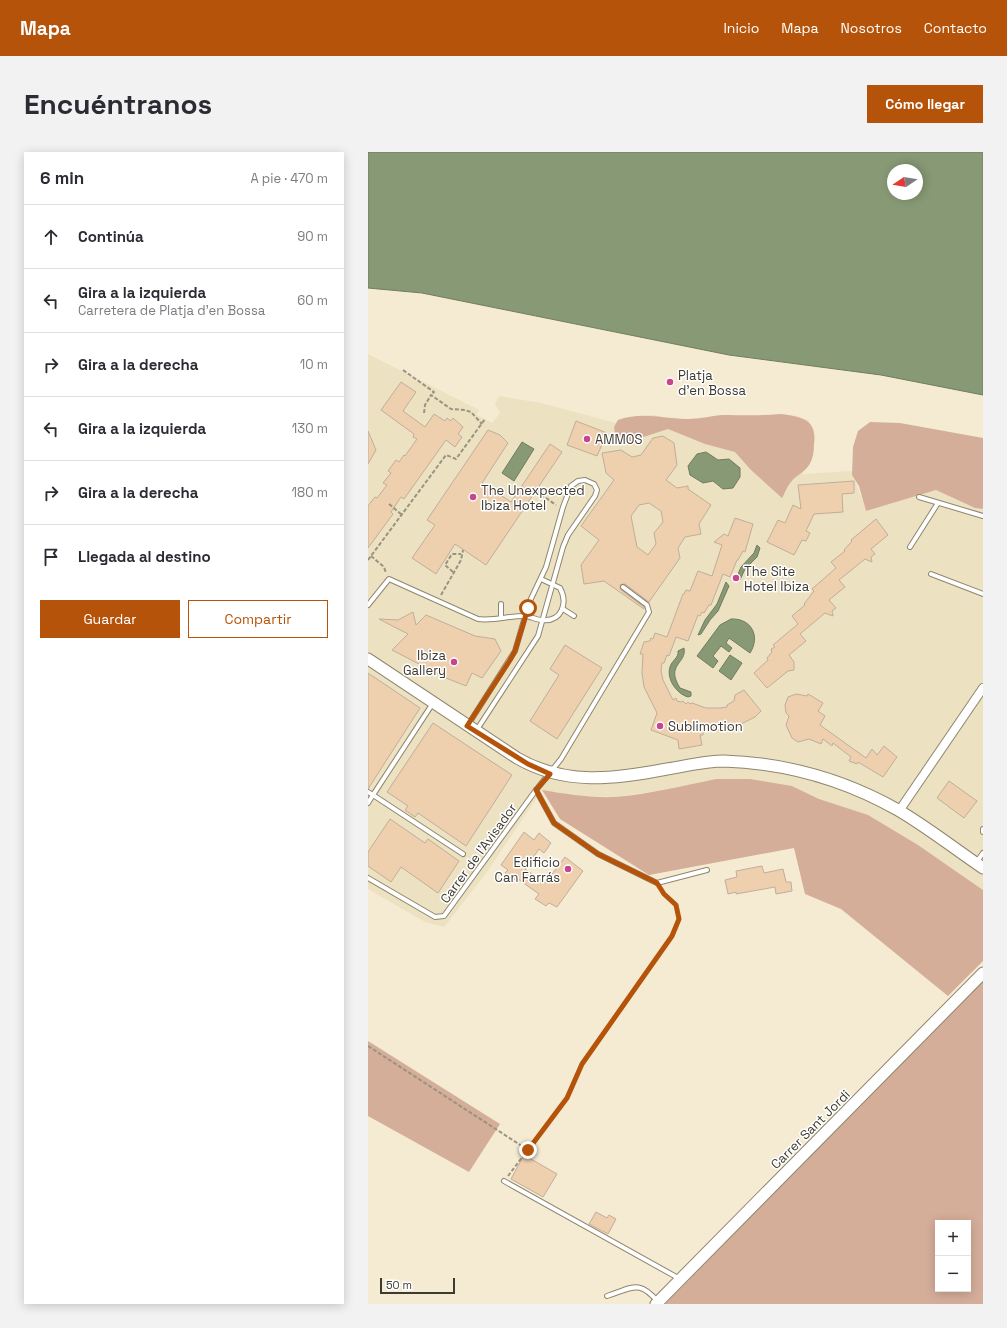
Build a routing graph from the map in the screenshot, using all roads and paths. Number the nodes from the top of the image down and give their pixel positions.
1 (402, 370) dead end
2 (431, 395) junction
3 (424, 413) dead end
4 (485, 419) dead end
5 (482, 424) junction
6 (536, 491) dead end
7 (919, 497) dead end
8 (938, 503) junction
9 (389, 504) dead end
10 (562, 510) junction
11 (402, 515) junction
12 (983, 516) edge
13 (910, 547) dead end
14 (463, 550) dead end
15 (462, 554) junction
16 (371, 556) junction
17 (368, 560) edge
18 (453, 572) junction
19 (931, 574) dead end
20 (389, 579) junction
21 (541, 579) junction
22 (552, 583) junction
23 (624, 586) dead end
24 (983, 594) edge
25 (438, 601) junction
26 (501, 604) dead end
27 (368, 605) edge
28 (563, 609) junction
29 (525, 616) junction
30 (574, 616) dead end
31 (502, 618) junction
32 (543, 621) junction
33 (368, 659) edge
34 (983, 688) edge
35 (433, 703) junction
36 (472, 728) junction
37 (550, 774) junction
38 (536, 790) junction
39 (368, 792) edge
40 (373, 795) junction
41 (368, 803) edge
42 (899, 811) junction
43 (983, 829) edge
44 (983, 832) edge
45 (983, 853) edge
46 (463, 854) dead end
47 (979, 866) edge
48 (707, 870) dead end
49 (368, 878) edge
50 (657, 883) junction
51 (983, 972) edge
52 (368, 1046) edge
53 (528, 1150) junction
54 (504, 1181) joint
55 (680, 1280) junction
56 (607, 1296) dead end
57 (657, 1303) edge

1 - 2 path
2 - 3 path
2 - 5 path
4 - 5 path
5 - 11 path
6 - 10 path
7 - 8 lane
8 - 12 lane
8 - 13 lane
9 - 11 path
10 - 21 lane
10 - 22 lane
11 - 16 path
14 - 15 path
15 - 18 path
15 - 18 path
16 - 17 path
16 - 20 path
18 - 25 path
19 - 24 lane
20 - 25 lane
20 - 27 lane
21 - 22 lane
21 - 29 lane
22 - 28 lane
22 - 32 lane
23 - 37 lane, Carrer de l'Avisador
25 - 31 lane
26 - 31 lane
28 - 30 lane
28 - 32 lane
29 - 31 lane
29 - 32 lane
29 - 36 lane
32 - 36 lane
33 - 35 street
34 - 42 street
35 - 36 street
35 - 40 lane
36 - 37 street
37 - 38 lane, Carrer de l'Avisador
37 - 42 street
38 - 49 lane, Carrer de l'Avisador
38 - 50 lane
39 - 40 lane, Carrer de l'Avisador
40 - 41 lane
40 - 46 lane, Carrer de l'Avisador
42 - 47 street
43 - 44 lane
45 - 47 lane
48 - 50 lane
50 - 53 path
51 - 55 street, Carrer Sant Jordi
52 - 53 path
53 - 54 path
54 - 55 lane
55 - 57 street, Carrer Sant Jordi
56 - 57 lane

